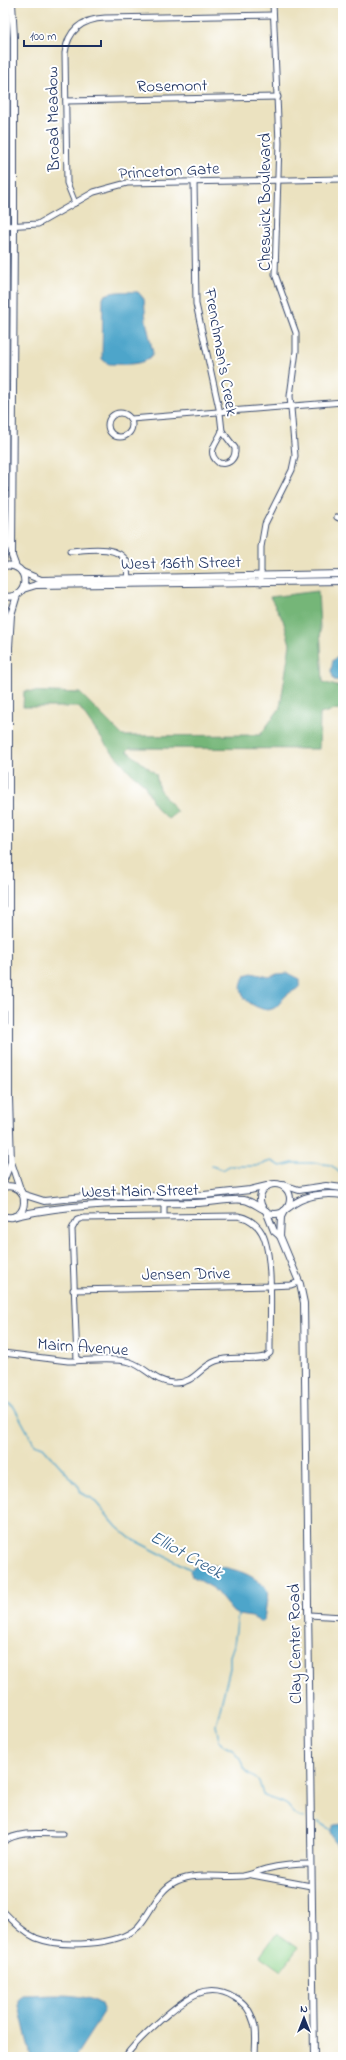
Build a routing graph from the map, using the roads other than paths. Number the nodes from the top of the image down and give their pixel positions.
1 (7, 3) edge
2 (12, 3) edge
3 (273, 3) edge
4 (273, 15) junction
5 (278, 97) junction
6 (66, 101) junction
7 (343, 179) edge
8 (279, 180) junction
9 (194, 181) junction
10 (75, 203) junction
11 (6, 226) junction
12 (14, 226) junction
13 (343, 402) edge
14 (290, 406) junction
15 (220, 413) junction
16 (131, 419) junction
17 (222, 432) junction
18 (337, 517) dead end
19 (343, 520) edge
20 (70, 551) dead end
21 (3, 560) edge
22 (3, 566) edge
23 (16, 567) junction
24 (22, 572) junction
25 (343, 574) edge
26 (261, 575) junction
27 (128, 577) junction
28 (343, 581) edge
29 (261, 583) junction
30 (128, 585) junction
31 (23, 589) junction
32 (17, 595) junction
33 (3, 596) edge
34 (3, 600) edge
35 (9, 647) junction
36 (6, 918) edge
37 (11, 1162) junction
38 (3, 1182) edge
39 (282, 1185) junction
40 (267, 1186) junction
41 (3, 1188) edge
42 (343, 1188) edge
43 (22, 1193) junction
44 (342, 1195) edge
45 (164, 1203) junction
46 (265, 1210) junction
47 (285, 1210) junction
48 (3, 1216) edge
49 (15, 1216) junction
50 (164, 1216) junction
51 (280, 1236) junction
52 (299, 1282) junction
53 (269, 1286) junction
54 (73, 1290) junction
55 (3, 1353) edge
56 (77, 1361) junction
57 (309, 1615) junction
58 (343, 1617) edge
59 (63, 1834) dead end
60 (3, 1842) edge
61 (311, 1864) junction
62 (251, 1875) junction
63 (312, 1886) junction
64 (3, 1911) edge
65 (125, 2057) edge
66 (255, 2057) edge
67 (314, 2057) edge

1 - 11 street
2 - 12 street
3 - 4 street, Cheswick Boulevard
4 - 5 street, Cheswick Boulevard
4 - 6 street, Broad Meadow
5 - 6 street, Rosemont
5 - 8 street, Cheswick Boulevard
6 - 10 street, Broad Meadow
7 - 8 street, Princeton Gate
8 - 9 street, Princeton Gate
8 - 14 street, Cheswick Boulevard
9 - 10 street, Princeton Gate
9 - 15 street, Frenchman's Creek
10 - 12 street, Princeton Gate
11 - 12 street, Princeton Gate
11 - 21 street
12 - 23 street
13 - 14 street
14 - 15 street
14 - 26 street, Cheswick Boulevard
15 - 16 street
15 - 17 street, Frenchman's Creek
16 - 16 street
17 - 17 street, Frenchman's Creek
18 - 19 street
20 - 27 street
22 - 23 street
23 - 24 street, West 136th Street
24 - 27 street, West 136th Street
24 - 31 street
25 - 26 street, West 136th Street
26 - 27 street, West 136th Street
26 - 29 street, Cheswick Boulevard
27 - 30 street
28 - 29 street, West 136th Street
29 - 30 street, West 136th Street
30 - 31 street, West 136th Street
31 - 32 street
32 - 33 street
32 - 35 street
34 - 35 street
35 - 36 street
36 - 37 street
37 - 38 street
37 - 43 street
39 - 40 street
39 - 42 street
39 - 47 street
40 - 43 street, West Main Street
40 - 46 street
41 - 43 street, West Main Street
43 - 49 street
44 - 47 street
45 - 46 street, West Main Street
45 - 49 street, West Main Street
45 - 50 street
46 - 47 street
46 - 51 street, Clay Center Road
47 - 51 street, Clay Center Road
48 - 49 street, West Main Street
50 - 53 street
50 - 54 street
51 - 52 street, Clay Center Road
52 - 53 street, Jensen Drive
52 - 57 street, Clay Center Road
53 - 54 street, Jensen Drive
53 - 56 street, Mairn Avenue
54 - 56 street
55 - 56 street, Mairn Avenue
57 - 58 street
57 - 61 street, Clay Center Road
59 - 60 street
61 - 62 street
61 - 63 street, Clay Center Road
62 - 63 street
62 - 64 street
63 - 67 street, Clay Center Road
65 - 66 street

